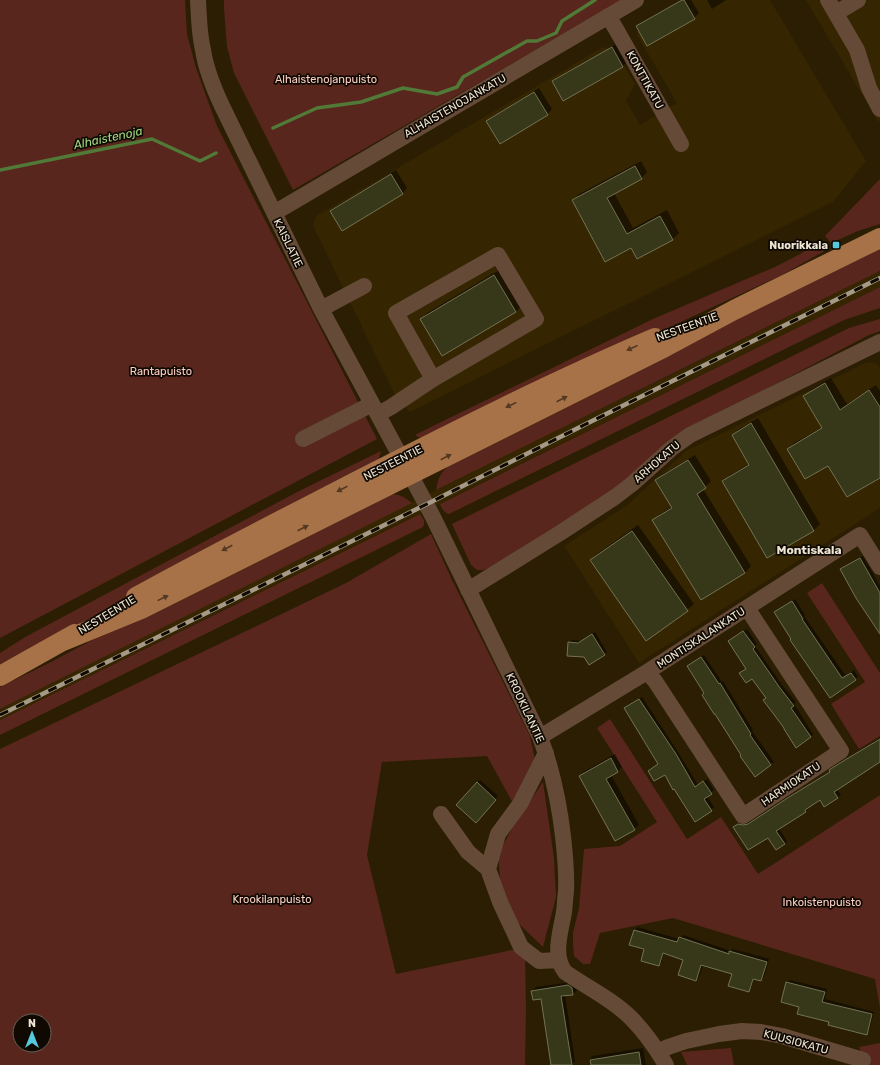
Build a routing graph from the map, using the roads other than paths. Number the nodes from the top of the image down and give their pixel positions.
1 (198, 0) edge
2 (636, 0) edge
3 (858, 0) edge
4 (832, 7) edge
5 (608, 16) junction
6 (880, 108) edge
7 (681, 144) dead end
8 (274, 213) junction
9 (880, 238) edge
10 (364, 286) dead end
11 (321, 309) junction
12 (880, 343) edge
13 (433, 379) junction
14 (375, 409) junction
15 (303, 439) dead end
16 (406, 466) junction
17 (880, 567) edge
18 (468, 590) junction
19 (747, 608) junction
20 (647, 672) junction
21 (0, 676) edge
22 (540, 738) junction
23 (546, 753) junction
24 (440, 814) dead end
25 (488, 869) junction
26 (559, 960) junction
27 (662, 1059) edge
28 (863, 1060) dead end

1 - 8 street, KAISLATIE
2 - 5 street, ALHAISTENOJANKATU
3 - 4 street
4 - 6 street
5 - 7 street, KONTTIKATU
5 - 8 street, ALHAISTENOJANKATU
8 - 11 street, KAISLATIE
9 - 16 main road, NESTEENTIE
10 - 11 street
11 - 14 street, KAISLATIE
12 - 18 street, ARHOKATU
13 - 13 street
13 - 14 street
14 - 15 street
14 - 16 street, KAISLATIE
16 - 18 street, KROOKILANTIE
16 - 21 main road, NESTEENTIE
17 - 19 street, MONTISKALANKATU
18 - 22 street, KROOKILANTIE
19 - 20 street, MONTISKALANKATU
19 - 20 street, HARMIOKATU
20 - 22 street, MONTISKALANKATU
22 - 23 street, KROOKILANTIE
23 - 25 street
23 - 26 street, KROOKILANTIE
24 - 25 street
25 - 26 street
26 - 27 street
27 - 28 street, KUUSIOKATU

